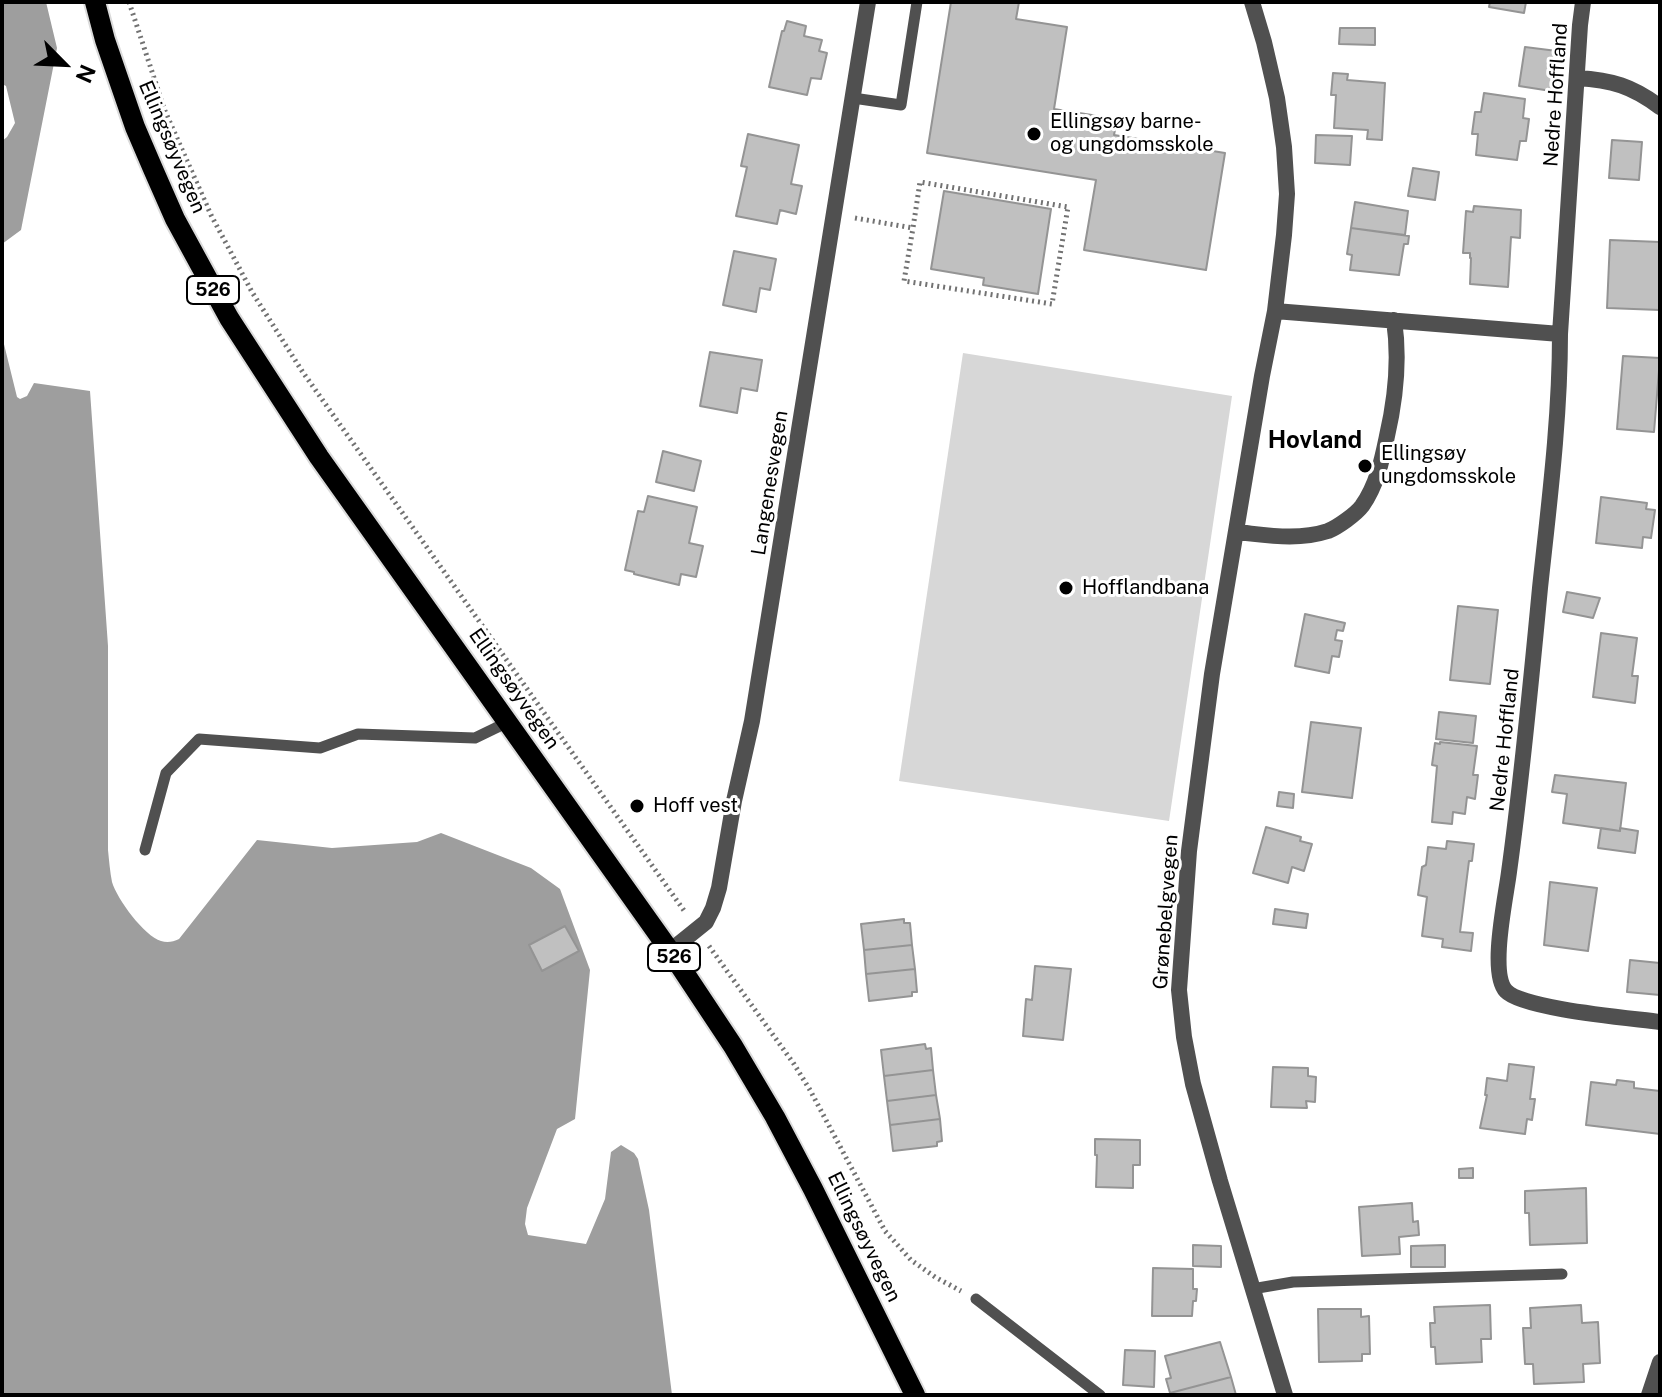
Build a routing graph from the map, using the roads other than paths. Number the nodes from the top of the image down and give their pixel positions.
1 (95, 2) edge
2 (868, 2) edge
3 (917, 2) edge
4 (1252, 2) edge
5 (1583, 2) edge
6 (1577, 78) junction
7 (853, 98) junction
8 (1660, 107) edge
9 (1275, 311) junction
10 (1394, 320) junction
11 (1560, 334) junction
12 (1236, 532) junction
13 (508, 722) junction
14 (145, 850) dead end
15 (670, 951) junction
16 (1660, 1022) edge
17 (1562, 1274) dead end
18 (1252, 1289) junction
19 (976, 1299) road end
20 (1660, 1362) edge
21 (915, 1395) edge
22 (1100, 1395) edge
23 (1285, 1395) edge
24 (1649, 1395) edge

1 - 13 main road, Ellingsøyvegen / 526
2 - 7 street, Langenesvegen
3 - 7 lane
4 - 9 street, Grønebelgvegen
5 - 6 street, Nedre Hoffland
6 - 8 street
6 - 11 street, Nedre Hoffland
7 - 15 street, Langenesvegen
9 - 10 street
9 - 12 street, Grønebelgvegen
10 - 11 street
10 - 12 street
11 - 16 street, Nedre Hoffland
12 - 18 street, Grønebelgvegen
13 - 14 lane
13 - 15 main road, Ellingsøyvegen / 526
15 - 21 main road, Ellingsøyvegen / 526
17 - 18 lane
18 - 23 street, Grønebelgvegen
19 - 22 lane
20 - 24 street

